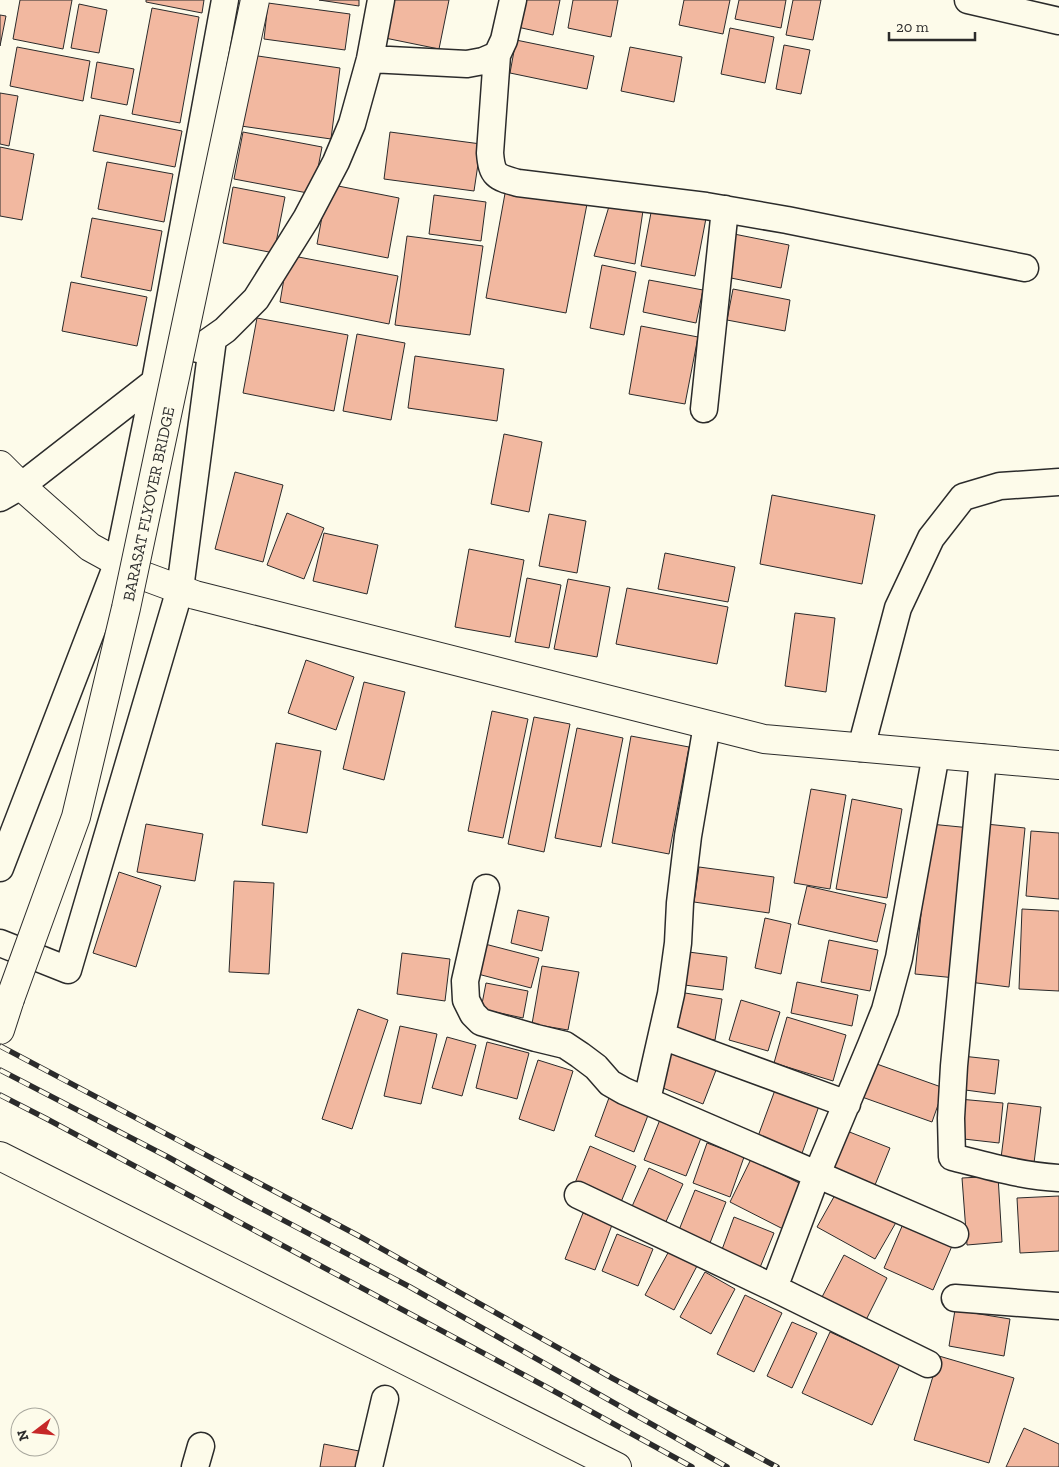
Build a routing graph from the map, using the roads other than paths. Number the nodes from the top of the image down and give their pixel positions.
1 (225, 0) edge
2 (255, 0) edge
3 (381, 0) edge
4 (514, 0) edge
5 (968, 0) edge
6 (1059, 21) edge
7 (496, 56) junction
8 (370, 59) junction
9 (725, 209) junction
10 (1024, 268) dead end
11 (213, 339) junction
12 (155, 381) junction
13 (704, 409) dead end
14 (0, 465) edge
15 (1059, 482) edge
16 (10, 492) edge
17 (118, 562) junction
18 (180, 589) junction
19 (707, 725) junction
20 (862, 748) junction
21 (936, 754) junction
22 (983, 758) junction
23 (1059, 765) edge
24 (0, 868) edge
25 (486, 888) dead end
26 (0, 943) edge
27 (0, 1030) edge
28 (662, 1036) junction
29 (647, 1100) junction
30 (847, 1104) junction
31 (0, 1156) edge
32 (817, 1174) junction
33 (1059, 1178) edge
34 (578, 1196) dead end
35 (955, 1234) dead end
36 (774, 1288) junction
37 (955, 1298) dead end
38 (1059, 1306) edge
39 (928, 1364) dead end
40 (385, 1399) dead end
41 (369, 1467) edge
42 (617, 1467) edge

1 - 12 street
2 - 27 street, BARASAT FLYOVER BRIDGE, bridge
3 - 8 street
4 - 7 street
5 - 6 street
7 - 8 street
7 - 9 street
8 - 11 street
9 - 10 street
9 - 13 street
11 - 12 street
11 - 18 street
12 - 16 street
12 - 17 street
14 - 16 street
15 - 20 street
16 - 17 street
17 - 18 street
17 - 24 street
18 - 19 street
18 - 26 street
19 - 20 street
19 - 28 street
20 - 21 street
21 - 22 street
21 - 30 street
22 - 23 street
22 - 33 street
25 - 29 street
28 - 29 street
28 - 30 street
29 - 32 street
30 - 32 street
31 - 42 street
32 - 35 street
32 - 36 street
34 - 36 street
36 - 39 street
37 - 38 street
40 - 41 street

